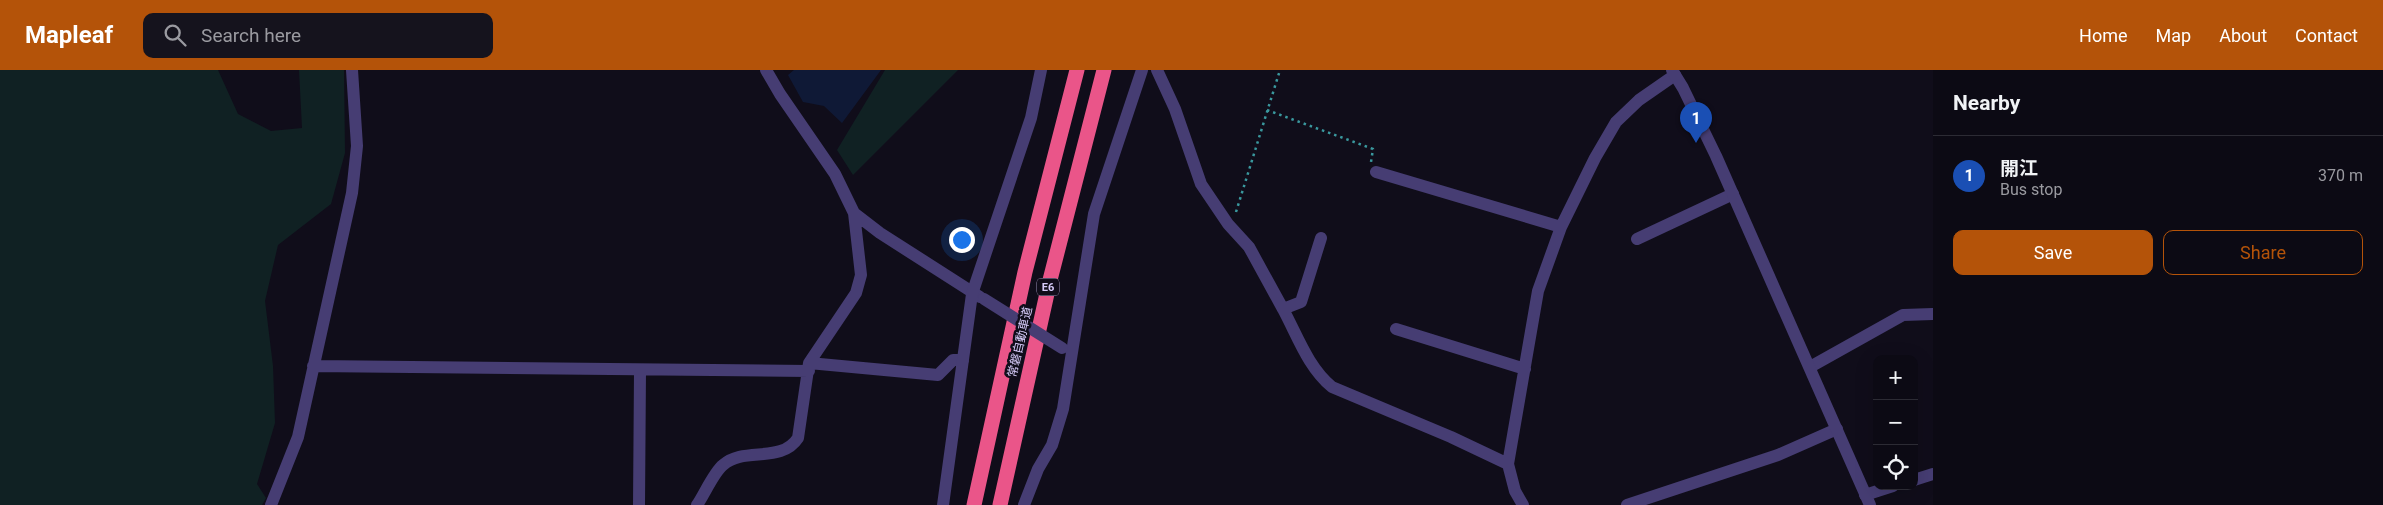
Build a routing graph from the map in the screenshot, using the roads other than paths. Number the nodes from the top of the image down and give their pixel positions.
1 (352, 70) edge
2 (766, 70) edge
3 (1041, 70) edge
4 (1078, 70) edge
5 (1104, 70) edge
6 (1142, 70) edge
7 (1156, 70) edge
8 (1673, 72) edge
9 (1376, 172) road end
10 (1733, 194) junction
11 (854, 213) junction
12 (1561, 227) junction
13 (1321, 238) dead end
14 (1637, 239) dead end
15 (972, 294) junction
16 (1283, 309) junction
17 (1933, 314) edge
18 (1396, 329) dead end
19 (1067, 350) junction
20 (963, 360) junction
21 (313, 366) junction
22 (809, 367) junction
23 (1810, 367) junction
24 (1525, 368) junction
25 (640, 371) junction
26 (1837, 429) junction
27 (1508, 464) junction
28 (1933, 474) edge
29 (1918, 479) edge
30 (1886, 490) edge
31 (1867, 500) edge
32 (271, 505) edge
33 (639, 505) edge
34 (698, 505) edge
35 (943, 505) edge
36 (974, 505) edge
37 (1000, 505) edge
38 (1024, 505) edge
39 (1523, 505) edge
40 (1627, 505) edge

1 - 21 street
2 - 11 street
3 - 15 street
4 - 36 highway, 常磐自動車道 / E6
5 - 37 highway, 常磐自動車道 / E6
6 - 19 street
7 - 16 street
8 - 10 street
8 - 12 street
9 - 12 street
10 - 14 street
10 - 23 street
11 - 15 street
11 - 22 street
12 - 24 street
13 - 16 street
15 - 19 street, bridge
15 - 20 street
16 - 27 street
17 - 23 street
18 - 24 street
19 - 38 street
20 - 22 street
20 - 35 street
21 - 25 street
21 - 32 street
22 - 25 street
22 - 34 street
23 - 26 street
24 - 27 street
25 - 33 street
26 - 31 street
26 - 40 street
27 - 39 street
28 - 29 street
30 - 31 street

